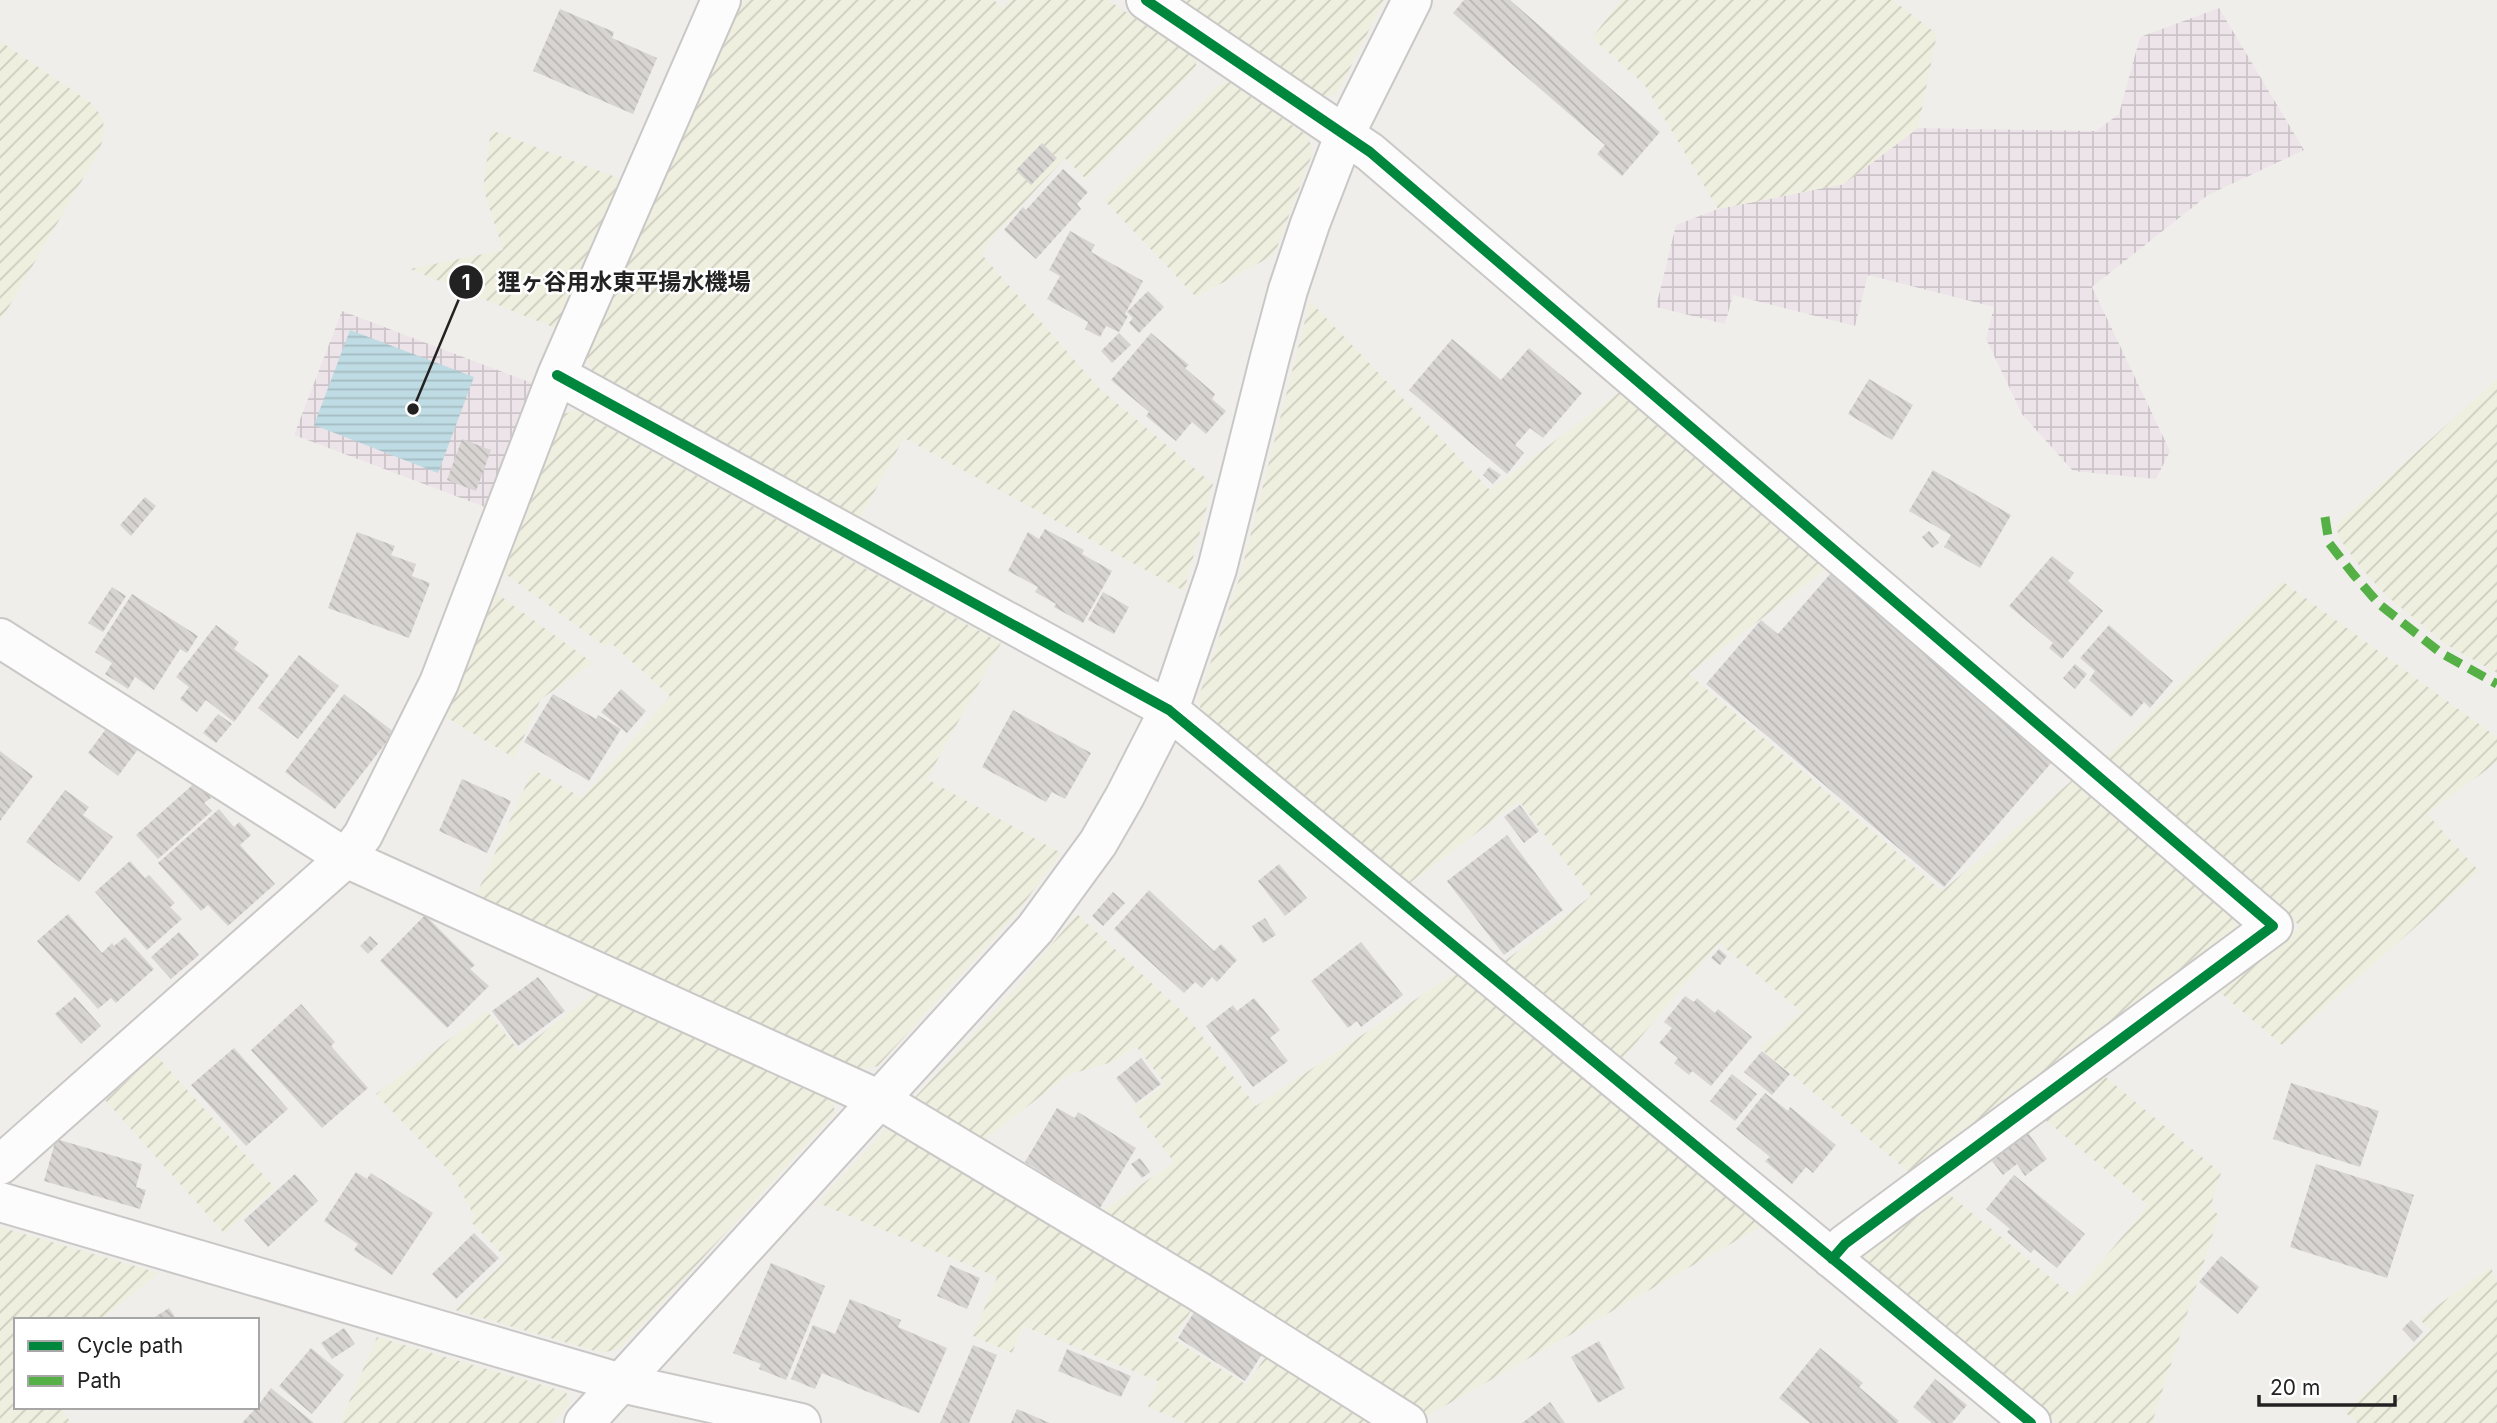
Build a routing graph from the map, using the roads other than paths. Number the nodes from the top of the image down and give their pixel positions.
1 (721, 0) edge
2 (1146, 0) edge
3 (1412, 0) edge
4 (1344, 136) junction
5 (557, 376) junction
6 (0, 638) edge
7 (1169, 710) junction
8 (346, 858) junction
9 (880, 1100) junction
10 (0, 1166) edge
11 (0, 1202) edge
12 (1832, 1259) junction
13 (621, 1383) junction
14 (584, 1423) edge
15 (801, 1423) edge
16 (1407, 1423) edge
17 (2031, 1423) edge

1 - 5 street
2 - 4 street
3 - 4 street
4 - 7 street
4 - 12 street
5 - 7 street
5 - 8 street
6 - 8 street
7 - 9 street
7 - 12 street
8 - 9 street
8 - 10 street
9 - 13 street
9 - 16 street
11 - 13 street
12 - 17 street
13 - 14 street
13 - 15 street

